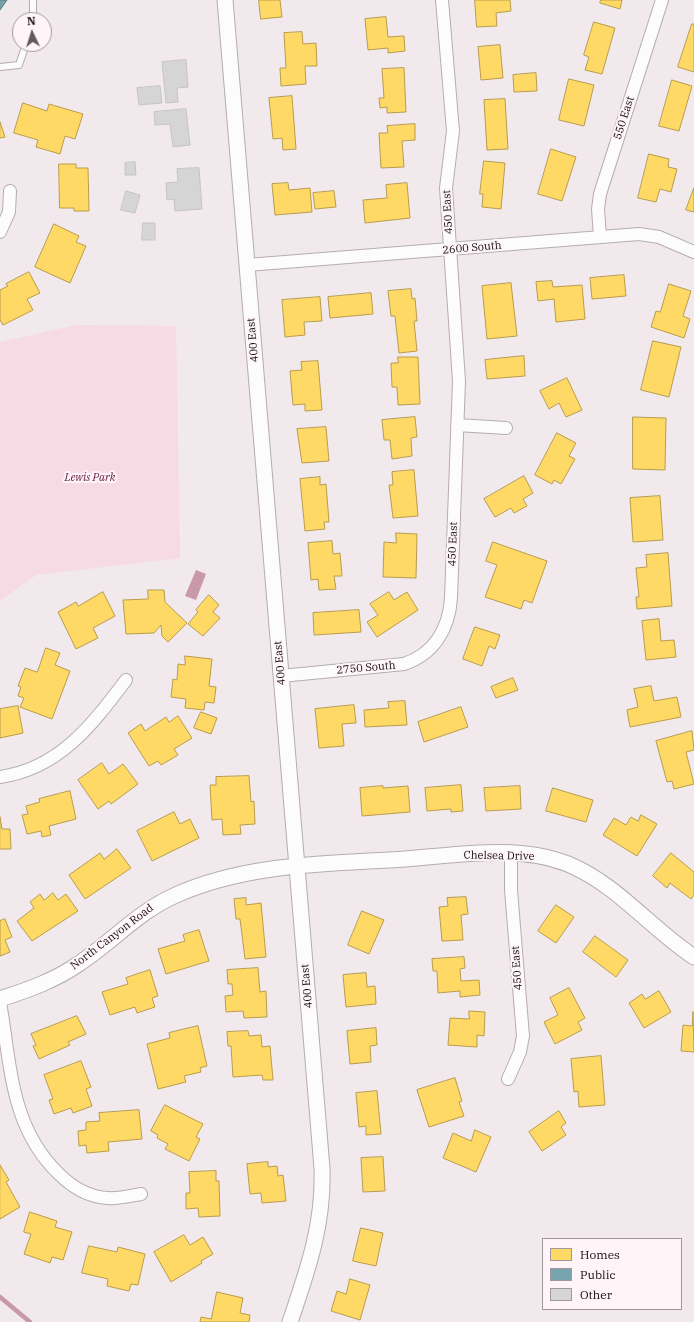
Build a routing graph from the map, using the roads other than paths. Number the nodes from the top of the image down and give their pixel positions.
1 (34, 0) edge
2 (225, 0) edge
3 (442, 0) edge
4 (662, 0) edge
5 (33, 12) edge
6 (23, 52) edge
7 (0, 67) edge
8 (10, 191) dead end
9 (0, 232) edge
10 (600, 238) junction
11 (450, 249) junction
12 (694, 252) edge
13 (247, 265) junction
14 (457, 425) junction
15 (506, 428) dead end
16 (441, 637) joint
17 (281, 676) junction
18 (126, 680) dead end
19 (0, 777) edge
20 (511, 854) junction
21 (296, 866) junction
22 (694, 957) edge
23 (0, 999) edge
24 (0, 1002) edge
25 (508, 1079) dead end
26 (141, 1194) dead end
27 (290, 1322) edge

1 - 5 lane
2 - 13 street, 400 East
3 - 11 street, 450 East
4 - 10 street, 550 East
6 - 7 lane
8 - 9 street
10 - 11 street, 2600 South
10 - 12 street, 2600 South
11 - 13 street, 2600 South
11 - 14 street, 450 East
13 - 17 street, 400 East
14 - 15 street
14 - 16 street, 450 East
16 - 17 street, 2750 South
17 - 21 street, 400 East
18 - 19 street
20 - 21 street, Chelsea Drive
20 - 22 street, Chelsea Drive
20 - 25 street, 450 East
21 - 23 street, North Canyon Road
21 - 27 street, 400 East
24 - 26 street

